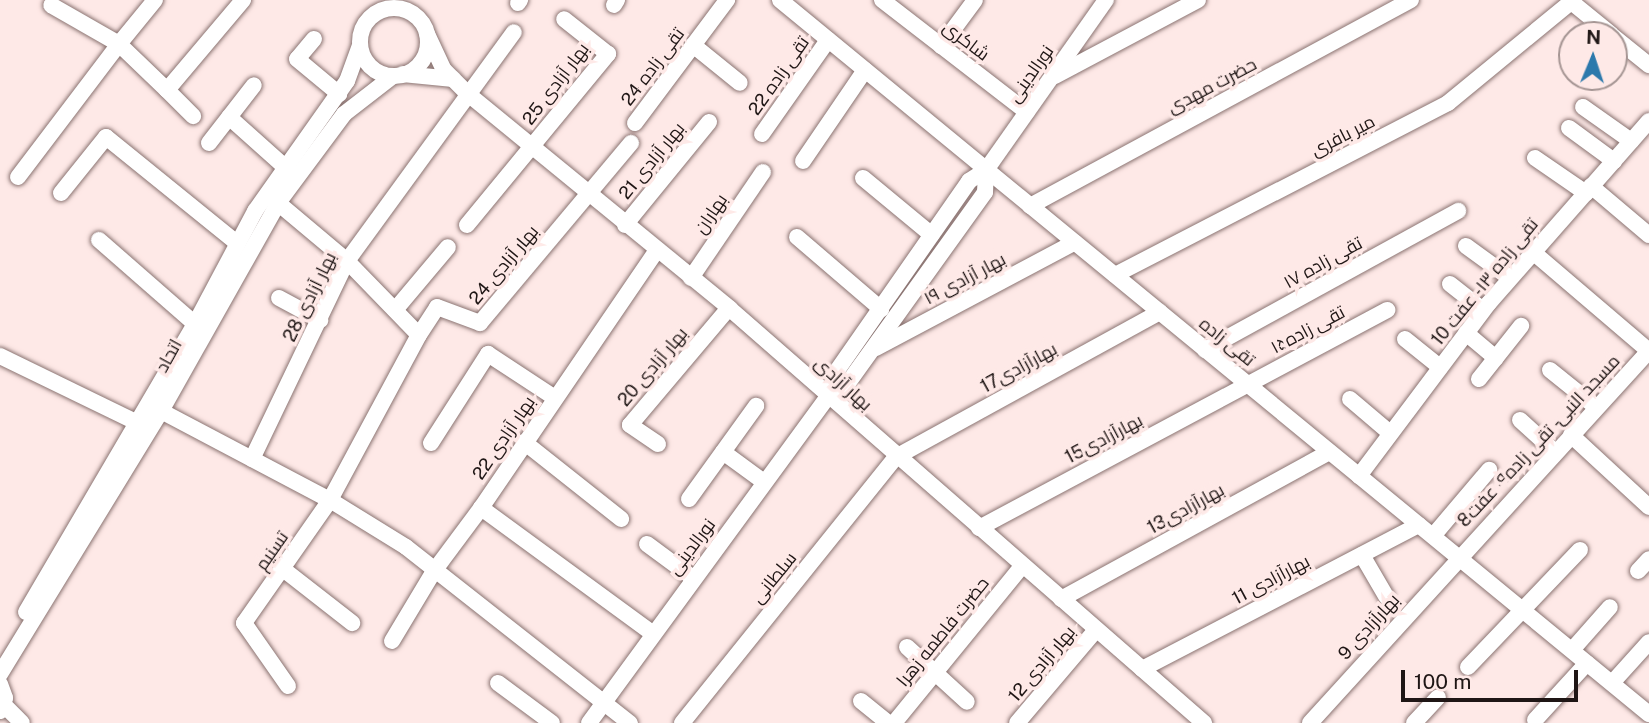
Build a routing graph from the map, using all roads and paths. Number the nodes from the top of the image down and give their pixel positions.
1 (155, 0) edge
2 (243, 0) edge
3 (366, 0) edge
4 (424, 0) edge
5 (780, 0) edge
6 (882, 0) edge
7 (975, 0) edge
8 (1107, 0) edge
9 (1198, 0) edge
10 (1411, 0) edge
11 (723, 1) edge
12 (1570, 1) edge
13 (51, 5) dead end
14 (408, 8) edge
15 (564, 19) dead end
16 (1595, 21) edge
17 (364, 24) junction
18 (514, 32) dead end
19 (427, 34) junction
20 (314, 39) dead end
21 (828, 40) junction
22 (120, 44) junction
23 (360, 46) junction
24 (693, 46) junction
25 (941, 46) junction
26 (1628, 48) edge
27 (1649, 65) edge
28 (865, 70) junction
29 (398, 75) junction
30 (1052, 77) junction
31 (453, 79) junction
32 (740, 83) dead end
33 (254, 85) dead end
34 (167, 90) junction
35 (339, 94) junction
36 (468, 94) junction
37 (1584, 107) dead end
38 (1027, 112) junction
39 (193, 116) dead end
40 (229, 117) junction
41 (1649, 121) edge
42 (709, 122) dead end
43 (635, 123) dead end
44 (1569, 128) dead end
45 (762, 134) dead end
46 (1631, 141) junction
47 (631, 142) dead end
48 (209, 143) dead end
49 (531, 148) junction
50 (1535, 158) dead end
51 (803, 161) dead end
52 (1614, 161) junction
53 (285, 167) junction
54 (986, 170) junction
55 (763, 172) dead end
56 (18, 177) dead end
57 (863, 178) dead end
58 (1588, 189) junction
59 (61, 193) dead end
60 (587, 195) junction
61 (278, 203) junction
62 (1030, 206) junction
63 (1458, 211) dead end
64 (467, 225) dead end
65 (625, 225) junction
66 (932, 235) junction
67 (1649, 235) edge
68 (797, 237) dead end
69 (99, 240) dead end
70 (1074, 242) junction
71 (237, 243) junction
72 (1466, 246) dead end
73 (447, 247) dead end
74 (657, 250) junction
75 (1533, 252) junction
76 (347, 261) junction
77 (1115, 275) junction
78 (691, 278) junction
79 (1510, 278) junction
80 (1450, 284) dead end
81 (279, 298) dead end
82 (729, 308) junction
83 (881, 309) junction
84 (395, 310) junction
85 (1387, 310) dead end
86 (1483, 310) junction
87 (1160, 312) junction
88 (320, 320) junction
89 (195, 324) junction
90 (1521, 326) dead end
91 (1465, 333) junction
92 (419, 335) junction
93 (1405, 339) dead end
94 (874, 349) junction
95 (1205, 350) junction
96 (1649, 351) edge
97 (0, 356) edge
98 (1496, 358) junction
99 (1440, 367) junction
100 (1550, 370) dead end
101 (1479, 379) dead end
102 (1248, 384) junction
103 (555, 397) junction
104 (828, 397) junction
105 (1350, 399) dead end
106 (756, 406) dead end
107 (1596, 407) junction
108 (161, 411) junction
109 (372, 416) joint
110 (1520, 420) dead end
111 (134, 421) junction
112 (1391, 433) junction
113 (1571, 435) junction
114 (524, 442) junction
115 (431, 443) dead end
116 (658, 444) dead end
117 (723, 452) junction
118 (1329, 452) junction
119 (1555, 452) junction
120 (896, 457) junction
121 (252, 459) junction
122 (1489, 470) dead end
123 (1359, 476) junction
124 (764, 482) junction
125 (689, 499) dead end
126 (330, 500) junction
127 (1649, 507) edge
128 (481, 508) junction
129 (621, 519) dead end
130 (1419, 525) junction
131 (979, 528) junction
132 (1433, 536) junction
133 (647, 544) dead end
134 (1580, 550) dead end
135 (1362, 555) junction
136 (1457, 557) junction
137 (1022, 566) junction
138 (283, 569) junction
139 (434, 571) junction
140 (692, 578) junction
141 (1386, 596) dead end
142 (1061, 599) junction
143 (1610, 607) dead end
144 (1521, 609) junction
145 (352, 623) dead end
146 (1096, 629) junction
147 (652, 633) junction
148 (392, 641) dead end
149 (1649, 642) edge
150 (907, 647) dead end
151 (1572, 650) junction
152 (0, 658) edge
153 (1587, 663) junction
154 (1468, 667) dead end
155 (1142, 669) junction
156 (935, 673) junction
157 (0, 674) edge
158 (498, 683) dead end
159 (1612, 683) junction
160 (0, 684) edge
161 (288, 686) dead end
162 (1438, 696) dead end
163 (861, 701) dead end
164 (602, 702) junction
165 (967, 702) dead end
166 (2, 708) edge
167 (1648, 719) edge
168 (1535, 720) dead end
169 (22, 723) edge
170 (552, 723) edge
171 (589, 723) edge
172 (630, 723) edge
173 (682, 723) edge
174 (891, 723) edge
175 (1017, 723) edge
176 (1204, 723) edge
177 (1310, 723) edge
178 (1414, 723) edge

1 - 22 street
2 - 34 street
3 - 17 street
4 - 14 street
5 - 21 street, تقی زاده
6 - 25 street, شاکری
7 - 25 street
8 - 30 street, نورالدینی
9 - 30 street
10 - 62 street, حضرت مهدی
11 - 24 street, تقی زاده 24
12 - 16 street
12 - 77 street, میر بافری
13 - 22 street
14 - 17 street
14 - 19 street
15 - 49 street, بهار آزادی 25
17 - 23 street
18 - 36 street, بهار آزادی 28
19 - 29 street
19 - 31 street, بهار آزادی
20 - 35 street
21 - 28 street, تقی زاده
21 - 45 street, تقی زاده 22
22 - 34 street
22 - 56 street
23 - 29 street
23 - 35 street, اتحاد
24 - 32 street
24 - 43 street, تقی زاده 24
25 - 38 street, شاکری
26 - 27 street
28 - 51 street
28 - 54 street, تقی زاده
29 - 31 street
29 - 61 street, اتحاد
30 - 38 street, نورالدینی
31 - 36 street, بهار آزادی
33 - 40 street
34 - 39 street
35 - 53 street, اتحاد
36 - 49 street, بهار آزادی
36 - 76 street, بهار آزادی 28
37 - 46 street
38 - 54 street, نورالدینی
40 - 48 street
40 - 53 street
41 - 46 street, تقی زاده ۱۳ - عفت 10
42 - 65 street, بهار آزادی 21
44 - 52 street
46 - 52 street, تقی زاده ۱۳ - عفت 10
47 - 60 street
49 - 60 street, بهار آزادی
49 - 64 street
50 - 58 street
52 - 58 street, تقی زاده ۱۳ - عفت 10
53 - 71 street, اتحاد
54 - 62 street, تقی زاده
54 - 66 street, نورالدینی
54 - 94 street, نورالدینی
55 - 78 street, بهاران
57 - 66 street
58 - 67 street
58 - 75 street, تقی زاده ۱۳ - عفت 10
59 - 71 street
60 - 65 street, بهار آزادی
60 - 92 street, بهار آزادی 24
61 - 76 street
61 - 108 street, اتحاد
62 - 70 street, تقی زاده
63 - 95 street, تقی زاده ۱۷
65 - 74 street, بهار آزادی
66 - 83 street, نورالدینی
68 - 83 street
69 - 89 street
70 - 77 street, تقی زاده
70 - 94 street, بهار آزادی ۱۹
71 - 89 street, اتحاد
72 - 79 street
73 - 84 street
74 - 78 street, بهار آزادی
74 - 103 street, بهار آزادی 22
75 - 79 street, تقی زاده ۱۳ - عفت 10
75 - 96 street
76 - 84 street
76 - 88 street, بهار آزادی 28
77 - 87 street, تقی زاده
78 - 82 street, بهار آزادی
79 - 86 street, تقی زاده ۱۳ - عفت 10
80 - 86 street
81 - 88 street
82 - 104 street, بهار آزادی
82 - 116 street, بهار آزادی 20
83 - 104 street, نورالدینی
84 - 92 street
85 - 102 street, تقی زاده۱۵
86 - 91 street, تقی زاده ۱۳ - عفت 10
87 - 95 street, تقی زاده
87 - 120 street, بهارآزادی17
88 - 121 street, بهار آزادی 28
89 - 111 street, اتحاد
90 - 98 street
91 - 98 street
91 - 99 street, تقی زاده ۱۳ - عفت 10
92 - 109 street, بهار آزادی 24
93 - 99 street
94 - 104 street, نورالدینی
95 - 102 street, تقی زاده
96 - 107 street, مسجد النبی- تقی زاده۹- عفت8
97 - 111 street
98 - 101 street
99 - 112 street, تقی زاده ۱۳ - عفت 10
100 - 107 street
102 - 118 street, تقی زاده
102 - 131 street, بهارآزادی15
103 - 114 street, بهار آزادی 22
103 - 115 street
104 - 120 street, بهار آزادی
104 - 124 street, نورالدینی
105 - 112 street
106 - 117 street
107 - 113 street, مسجد النبی- تقی زاده۹- عفت8
108 - 121 street
108 - 157 street, اتحاد
109 - 126 street, تسنیم
110 - 119 street
111 - 152 street, اتحاد
112 - 123 street, تقی زاده ۱۳ - عفت 10
113 - 119 street, مسجد النبی- تقی زاده۹- عفت8
113 - 127 street
114 - 128 street, بهار آزادی 22
114 - 129 street
117 - 124 street
117 - 125 street
118 - 123 street, تقی زاده
118 - 142 street, بهارآزادی13
119 - 136 street, مسجد النبی- تقی زاده۹- عفت8
120 - 131 street, بهار آزادی
120 - 173 street, سلطانی
121 - 126 street
122 - 132 street
123 - 130 street, تقی زاده
124 - 140 street, نورالدینی
126 - 138 street, تسنیم
126 - 139 street
128 - 139 street
128 - 147 street, بهار آزادی 22
130 - 132 street, تقی زاده
130 - 135 street, بهارآزادی 11
131 - 137 street, بهار آزادی
132 - 136 street, تقی زاده
133 - 140 street
134 - 144 street
135 - 141 street
135 - 155 street, بهارآزادی 11
136 - 144 street, تقی زاده
136 - 177 street, بهارآزادی 9
137 - 142 street, بهار آزادی
137 - 156 street, حضرت فاطمه زهرا
138 - 145 street
138 - 161 street, تسنیم
139 - 148 street
139 - 164 street
140 - 147 street, نورالدینی
142 - 146 street, بهار آزادی
143 - 151 street
144 - 151 street, تقی زاده
144 - 154 street
146 - 155 street, بهار آزادی
146 - 175 street, بهار آزادی 12
147 - 164 street, نورالدینی
149 - 159 street
150 - 156 street
151 - 153 street, تقی زاده
153 - 159 street, تقی زاده
153 - 168 street
155 - 176 street, بهار آزادی
156 - 165 street
156 - 174 street, حضرت فاطمه زهرا
158 - 170 street
159 - 167 street, تقی زاده
160 - 166 street
162 - 178 street
163 - 174 street
164 - 171 street, نورالدینی
164 - 172 street
166 - 169 street

